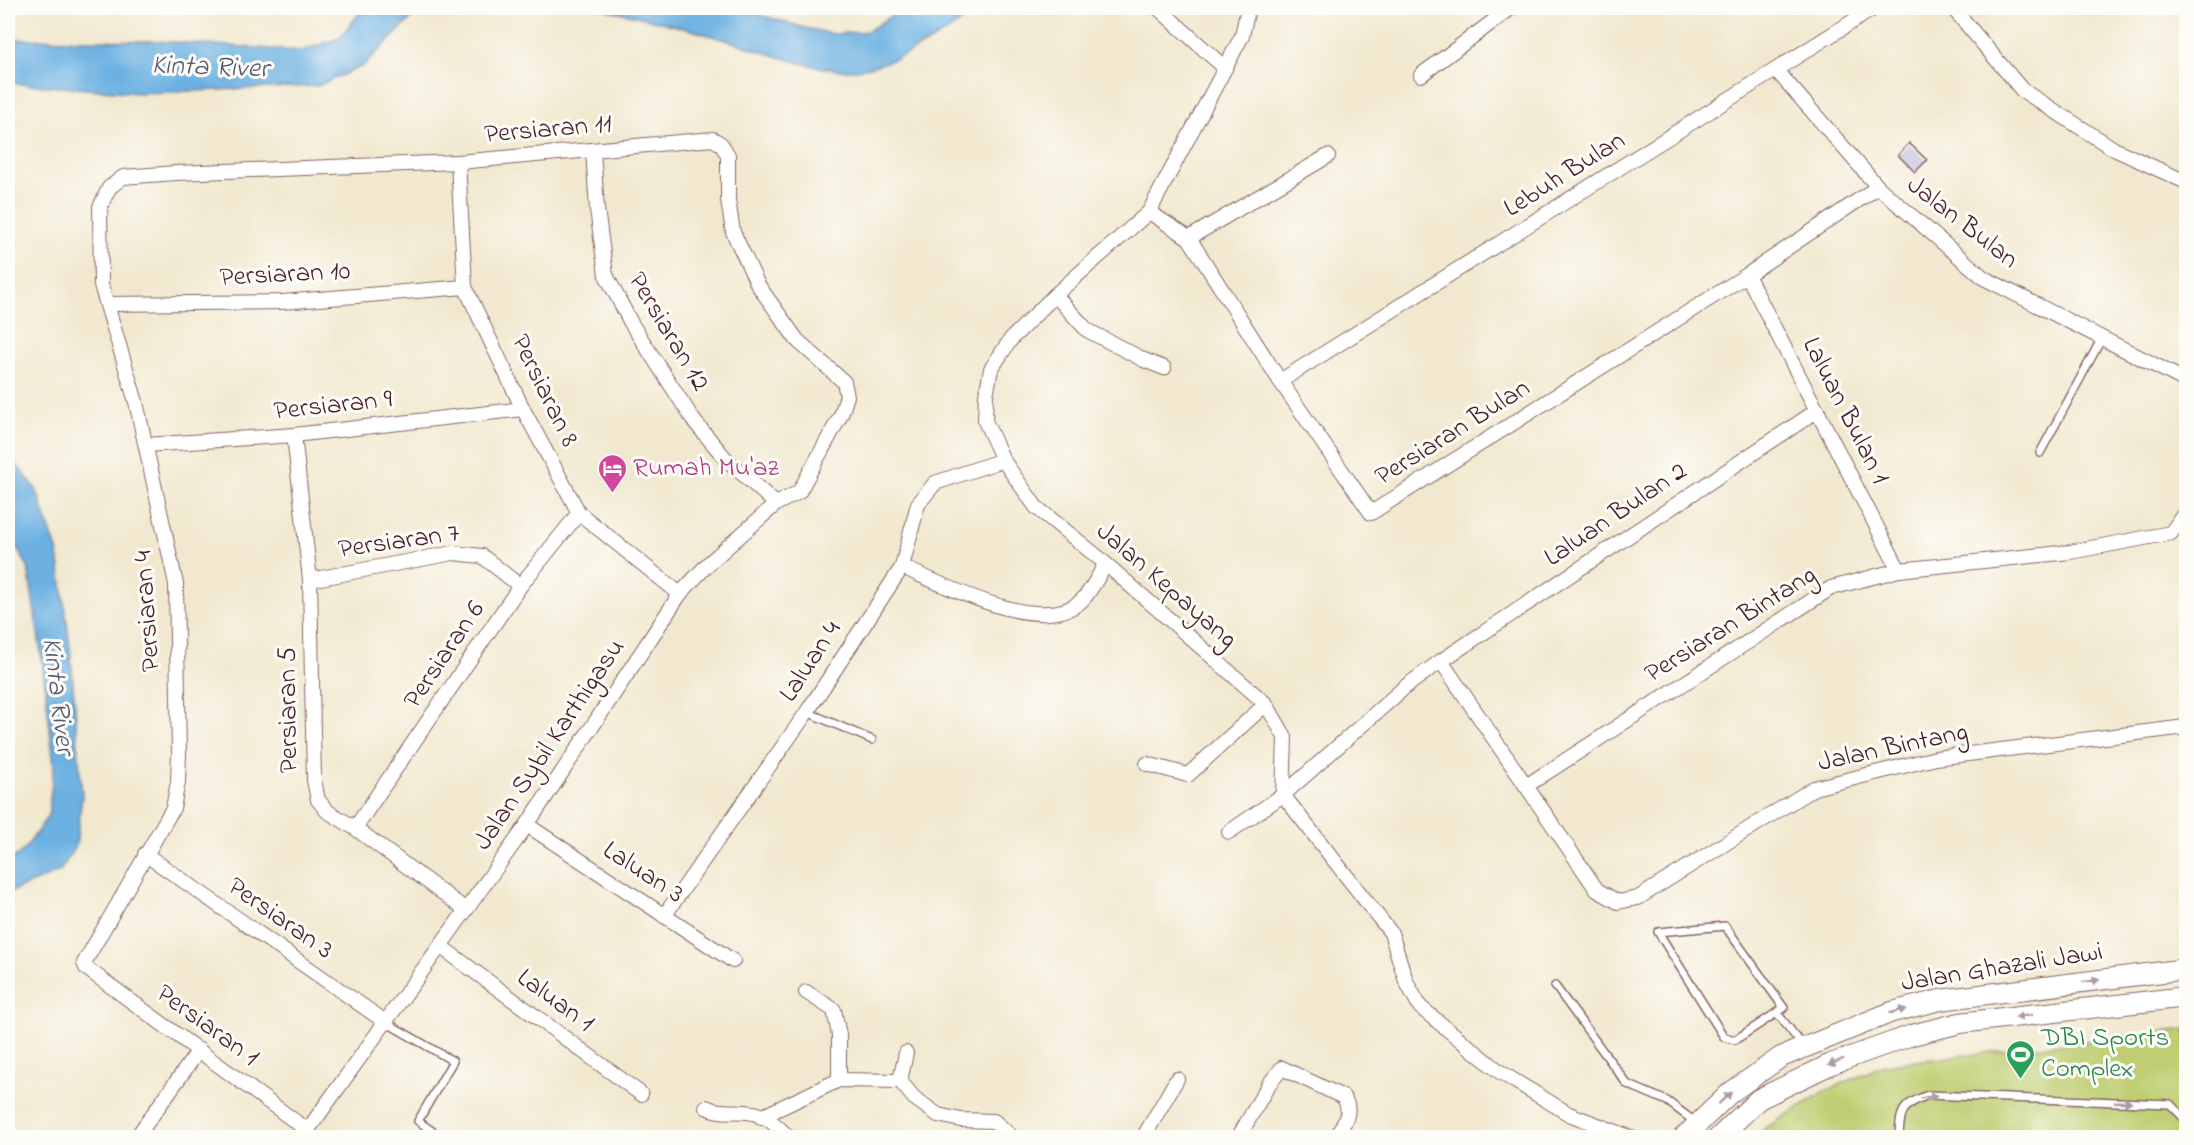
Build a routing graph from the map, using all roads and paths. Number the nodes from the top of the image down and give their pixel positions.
1 (1158, 8) edge
2 (1248, 8) edge
3 (1511, 8) edge
4 (1874, 8) edge
5 (1953, 8) edge
6 (1225, 68) junction
7 (1777, 71) junction
8 (1421, 75) dead end
9 (593, 150) junction
10 (1328, 156) dead end
11 (458, 162) junction
12 (2187, 182) edge
13 (1878, 187) junction
14 (100, 207) joint
15 (1149, 212) junction
16 (1189, 238) junction
17 (1747, 274) junction
18 (465, 287) junction
19 (1055, 294) junction
20 (108, 304) junction
21 (2102, 338) junction
22 (1164, 368) dead end
23 (1280, 381) junction
24 (2187, 381) edge
25 (847, 396) joint
26 (523, 409) junction
27 (1818, 410) junction
28 (294, 435) junction
29 (146, 445) junction
30 (2040, 453) dead end
31 (1003, 460) junction
32 (776, 504) junction
33 (2187, 512) edge
34 (579, 513) junction
35 (1106, 565) junction
36 (902, 567) junction
37 (1899, 570) junction
38 (310, 580) junction
39 (520, 586) junction
40 (680, 594) junction
41 (1441, 661) junction
42 (1266, 704) junction
43 (807, 712) junction
44 (2187, 727) edge
45 (872, 740) dead end
46 (1147, 764) dead end
47 (1526, 786) junction
48 (1283, 795) junction
49 (527, 825) junction
50 (356, 828) junction
51 (1229, 832) dead end
52 (145, 854) junction
53 (466, 910) junction
54 (663, 916) junction
55 (440, 946) junction
56 (85, 959) joint
57 (733, 961) dead end
58 (2187, 969) edge
59 (2166, 972) junction
60 (2187, 979) edge
61 (1555, 986) dead end
62 (806, 992) dead end
63 (2187, 997) edge
64 (1777, 1012) junction
65 (387, 1023) junction
66 (1804, 1047) junction
67 (199, 1050) junction
68 (906, 1053) dead end
69 (1177, 1079) dead end
70 (839, 1080) junction
71 (900, 1081) junction
72 (641, 1094) dead end
73 (1759, 1099) junction
74 (706, 1107) dead end
75 (761, 1117) junction
76 (2187, 1120) edge
77 (1694, 1133) edge
78 (304, 1134) edge
79 (136, 1137) edge
80 (442, 1137) edge
81 (789, 1137) edge
82 (1012, 1137) edge
83 (1143, 1137) edge
84 (1238, 1137) edge
85 (1336, 1137) edge
86 (1631, 1137) edge
87 (1718, 1137) edge
88 (1899, 1137) edge

1 - 6 street
2 - 6 street, Jalan Kepayang
3 - 8 street
4 - 7 street, Lebuh Bulan
5 - 12 street
6 - 15 street, Jalan Kepayang
7 - 13 street, Jalan Bulan
7 - 23 street, Lebuh Bulan
9 - 11 street, Persiaran 11
9 - 25 street, Persiaran 11
9 - 32 street, Persiaran 12
10 - 16 street
11 - 14 street, Persiaran 11
11 - 18 street, Persiaran 8
13 - 17 street, Persiaran Bulan
13 - 21 street, Jalan Bulan
14 - 20 street, Persiaran 4
15 - 16 street, Persiaran Bulan
15 - 19 street, Jalan Kepayang
16 - 23 street, Persiaran Bulan
17 - 23 street, Persiaran Bulan
17 - 27 street, Laluan Bulan 1
18 - 20 street, Persiaran 10
18 - 26 street, Persiaran 8
19 - 22 street
19 - 31 street, Jalan Kepayang
20 - 29 street, Persiaran 4
21 - 24 street, Jalan Bulan
21 - 30 lane
25 - 32 street, Jalan Sybil Karthigasu
26 - 28 street, Persiaran 9
26 - 34 street, Persiaran 8
27 - 37 street, Laluan Bulan 1
27 - 41 street, Laluan Bulan 2
28 - 29 street, Persiaran 9
28 - 38 street, Persiaran 5
29 - 52 street, Persiaran 4
31 - 35 street, Jalan Kepayang
31 - 36 street, Laluan 4
32 - 40 street, Jalan Sybil Karthigasu
33 - 37 street, Persiaran Bintang
34 - 39 street, Persiaran 6
34 - 40 street, Persiaran 8
35 - 36 street
35 - 42 street, Jalan Kepayang
36 - 43 street, Laluan 4
37 - 47 street, Persiaran Bintang
38 - 39 street, Persiaran 7
38 - 50 street, Persiaran 5
39 - 50 street, Persiaran 6
40 - 49 street, Jalan Sybil Karthigasu
41 - 47 street
41 - 48 street, Laluan Bulan 2
42 - 46 street
42 - 48 street, Jalan Kepayang
43 - 45 lane
43 - 54 street, Laluan 4
44 - 47 street, Jalan Bintang
48 - 51 street, Laluan Bulan 2
48 - 86 street
49 - 53 street, Jalan Sybil Karthigasu
49 - 54 street, Laluan 3
50 - 53 street, Persiaran 5
52 - 56 street, Persiaran 4
52 - 65 street, Persiaran 3
53 - 55 street, Jalan Sybil Karthigasu
54 - 57 street, Laluan 3
55 - 65 street, Jalan Sybil Karthigasu
55 - 72 street, Laluan 1
56 - 67 street, Persiaran 1
58 - 59 main road, Jalan Ghazali Jawi
59 - 60 main road
66 -> 59 main road, Jalan Ghazali Jawi
61 - 77 lane
62 - 70 street
63 -> 73 main road, Jalan Ghazali Jawi
64 - 64 lane
64 - 66 lane
65 - 78 street, Jalan Sybil Karthigasu
65 - 80 lane
77 -> 66 main road, Jalan Ghazali Jawi
67 - 78 street, Persiaran 1
67 - 79 street
68 - 71 street
69 - 83 street
70 - 71 street
70 - 75 street
71 - 82 street
73 - 77 main road
73 - 87 main road, Jalan Ghazali Jawi
74 - 75 street
75 - 81 street
88 -> 76 lane
84 - 85 street

